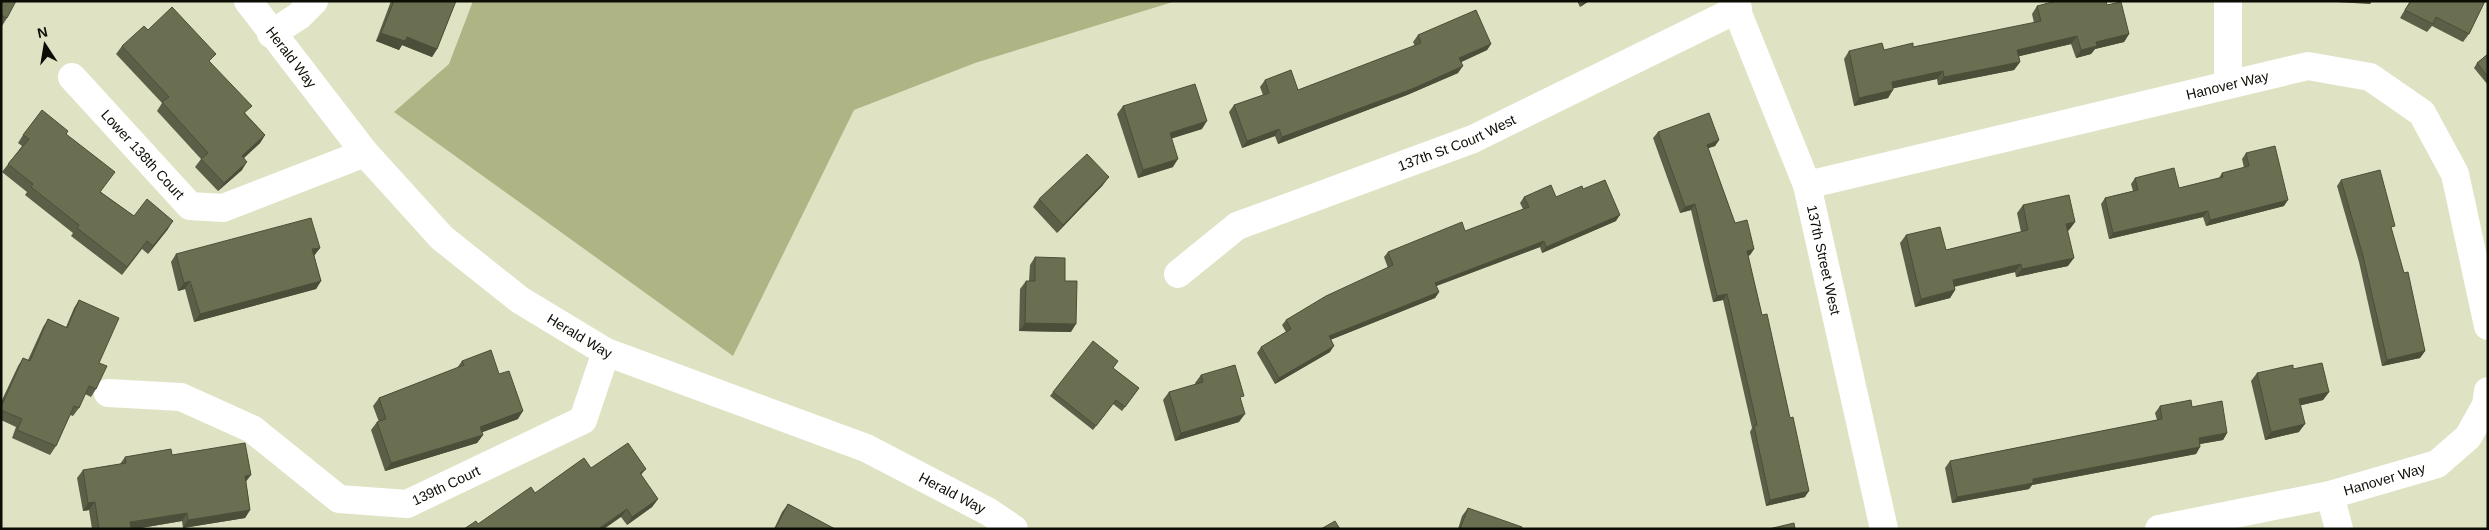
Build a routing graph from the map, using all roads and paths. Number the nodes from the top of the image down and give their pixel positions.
1 (248, 1) edge
2 (314, 1) edge
3 (2228, 1) edge
4 (1736, 5) edge
5 (271, 34) junction
6 (72, 77) dead end
7 (2228, 84) junction
8 (365, 154) junction
9 (1807, 184) junction
10 (1178, 274) dead end
11 (2488, 326) edge
12 (606, 352) junction
13 (2488, 390) edge
14 (108, 393) dead end
15 (2330, 495) junction
16 (985, 521) edge
17 (1014, 529) edge
18 (1884, 529) edge
19 (2159, 529) edge
20 (2339, 529) edge

1 - 5 street, Herald Way
2 - 5 street
3 - 7 street
4 - 9 street, 137th Street West
4 - 10 street, 137th St Court West
5 - 8 street, Herald Way
6 - 8 street, Lower 138th Court
7 - 9 street, Hanover Way
7 - 11 street, Hanover Way
8 - 12 street, Herald Way
9 - 18 street, 137th Street West
12 - 14 street, 139th Court
12 - 16 street, Herald Way
13 - 15 street, Hanover Way
15 - 19 street, Hanover Way
15 - 20 street, Hanover Way
16 - 17 street, Herald Way

